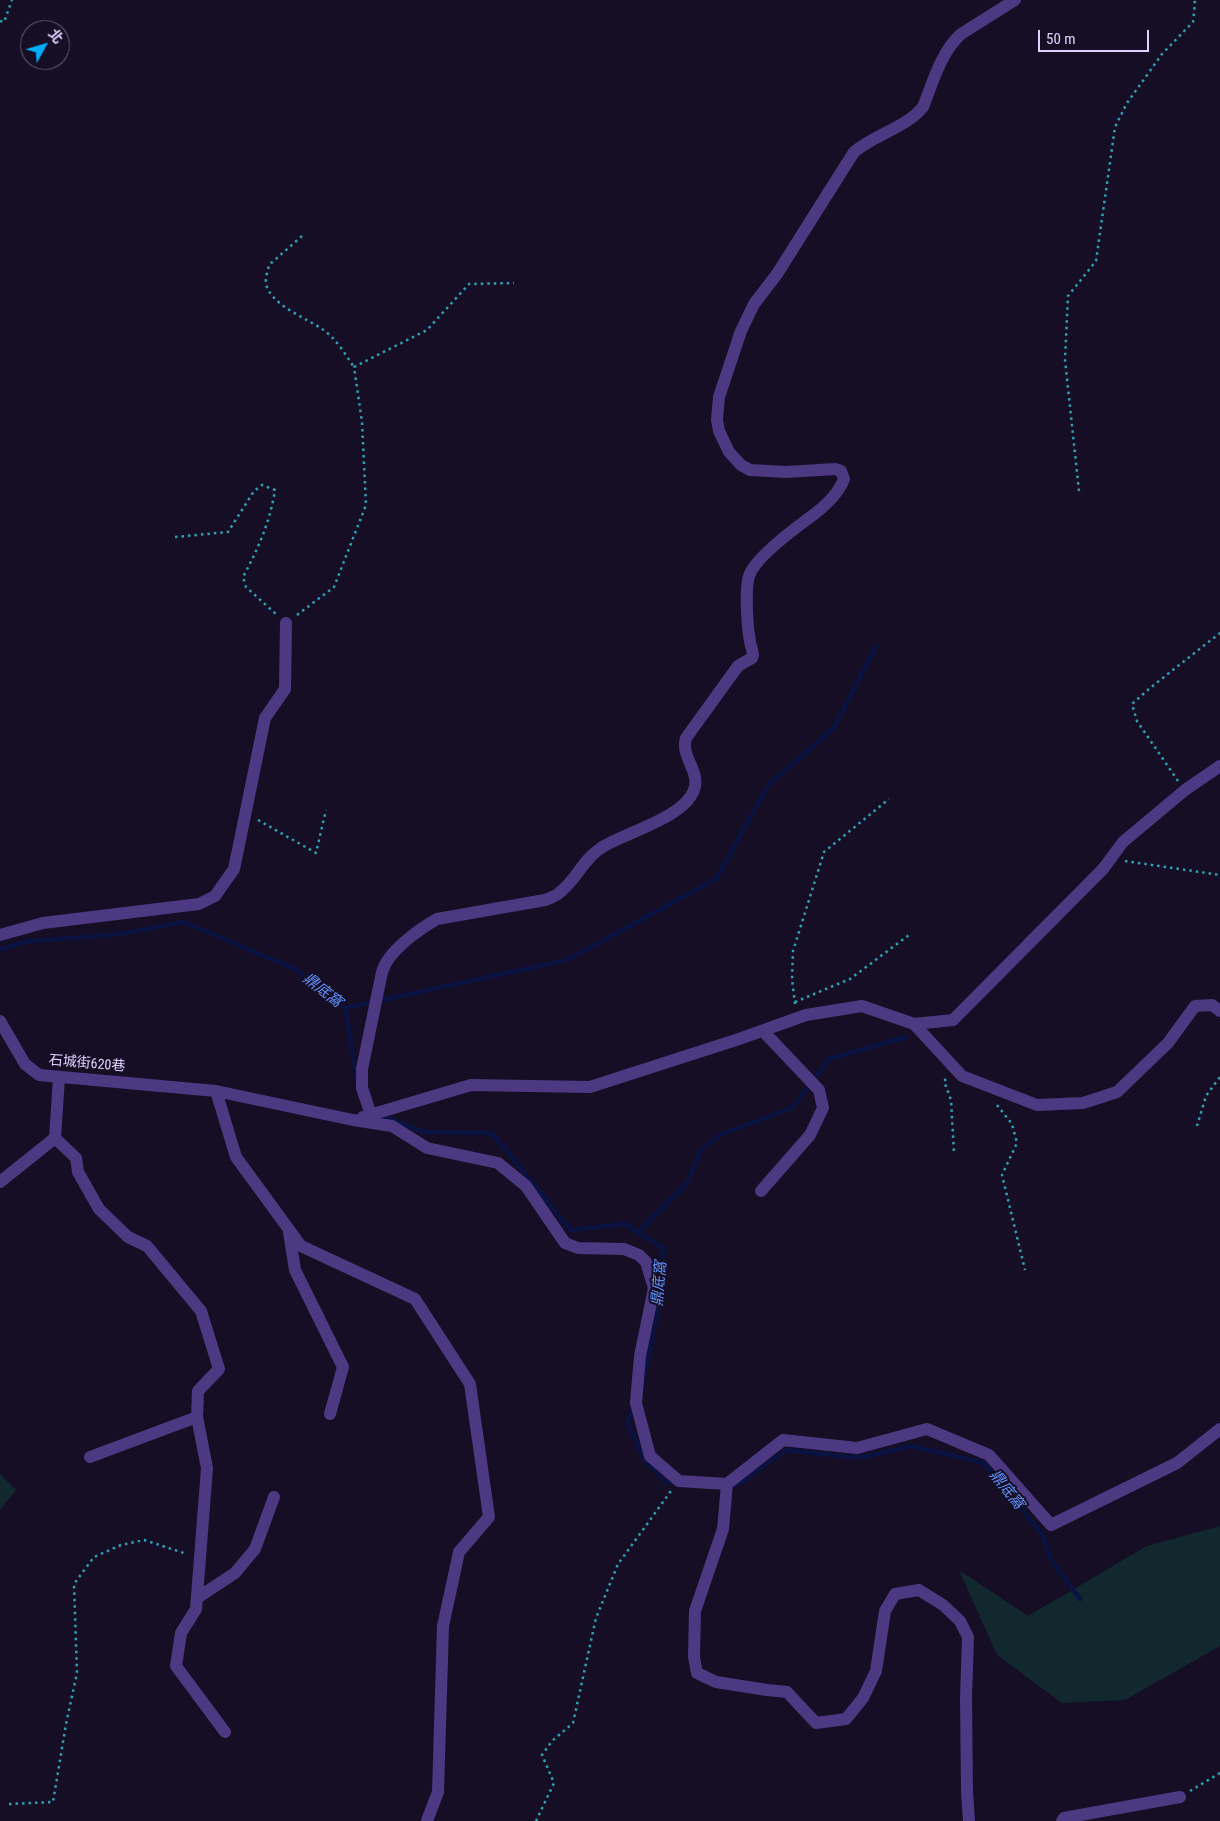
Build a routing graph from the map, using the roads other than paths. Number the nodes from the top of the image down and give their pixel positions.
1 (1014, 0) edge
2 (286, 623) road end
3 (1220, 766) edge
4 (0, 936) edge
5 (1220, 1010) edge
6 (0, 1021) edge
7 (914, 1024) junction
8 (763, 1031) junction
9 (58, 1077) junction
10 (216, 1091) junction
11 (371, 1115) junction
12 (353, 1120) junction
13 (55, 1138) junction
14 (0, 1182) edge
15 (762, 1191) dead end
16 (289, 1229) junction
17 (330, 1414) dead end
18 (197, 1417) junction
19 (1220, 1429) edge
20 (90, 1457) dead end
21 (727, 1484) junction
22 (274, 1497) dead end
23 (197, 1598) junction
24 (226, 1732) dead end
25 (1180, 1797) road end
26 (426, 1821) edge
27 (969, 1821) edge
28 (1062, 1821) edge

1 - 11 street
2 - 4 street
3 - 7 street
5 - 7 street
6 - 9 street, 石城街620巷
7 - 8 street
8 - 11 street
8 - 15 street
9 - 10 street, 石城街620巷
9 - 13 street
10 - 12 street, 石城街620巷
10 - 16 street
11 - 12 street
12 - 21 street, 石城街620巷
13 - 14 street
13 - 18 street
16 - 17 street
16 - 26 street
18 - 20 street
18 - 23 street
19 - 21 street
21 - 27 street
22 - 23 street
23 - 24 street
25 - 28 street

